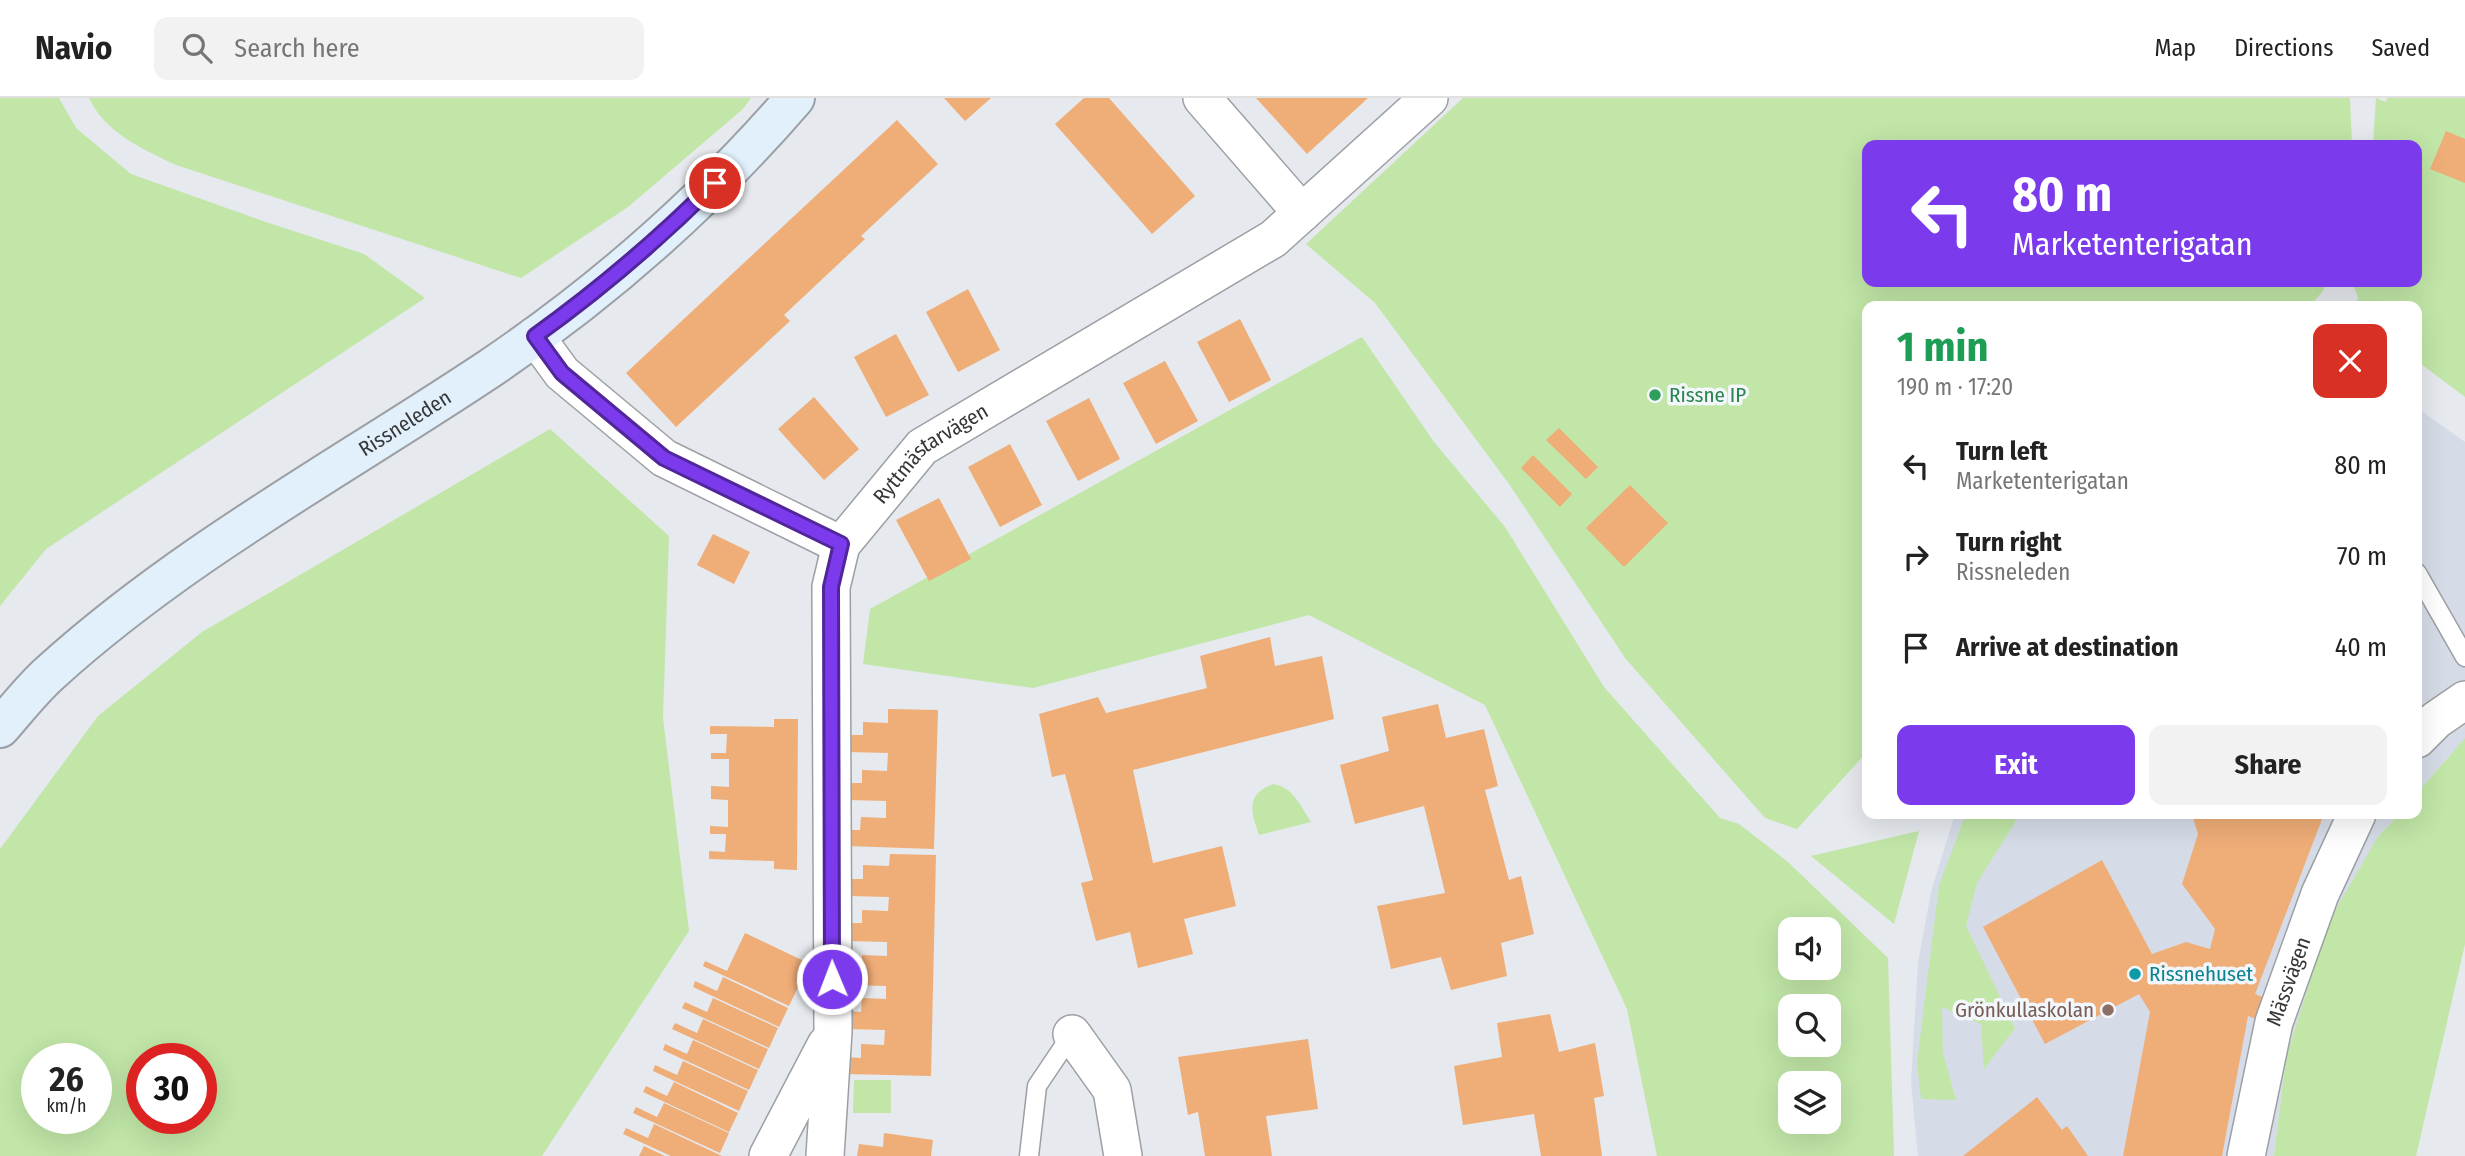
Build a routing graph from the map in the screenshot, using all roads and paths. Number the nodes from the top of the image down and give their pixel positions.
1 (795, 98) edge
2 (1202, 98) edge
3 (1429, 98) edge
4 (1302, 213) junction
5 (535, 336) junction
6 (841, 544) junction
7 (2422, 582) edge
8 (2465, 657) edge
9 (2465, 700) edge
10 (0, 728) edge
11 (2422, 734) edge
12 (2355, 819) edge
13 (833, 1031) junction
14 (1072, 1034) joint
15 (768, 1156) edge
16 (825, 1156) edge
17 (1029, 1156) edge
18 (1122, 1156) edge
19 (2246, 1156) edge

1 - 5 street, Rissneleden
2 - 4 street
3 - 4 street, Ryttmästarvägen
4 - 6 street, Ryttmästarvägen
5 - 6 street
5 - 10 street, Rissneleden
6 - 13 street, Ryttmästarvägen
7 - 8 lane
9 - 11 street
12 - 19 street, Mässvägen
13 - 15 street, Ryttmästarvägen
13 - 16 street, Ryttmästarvägen
14 - 17 lane
14 - 18 street

